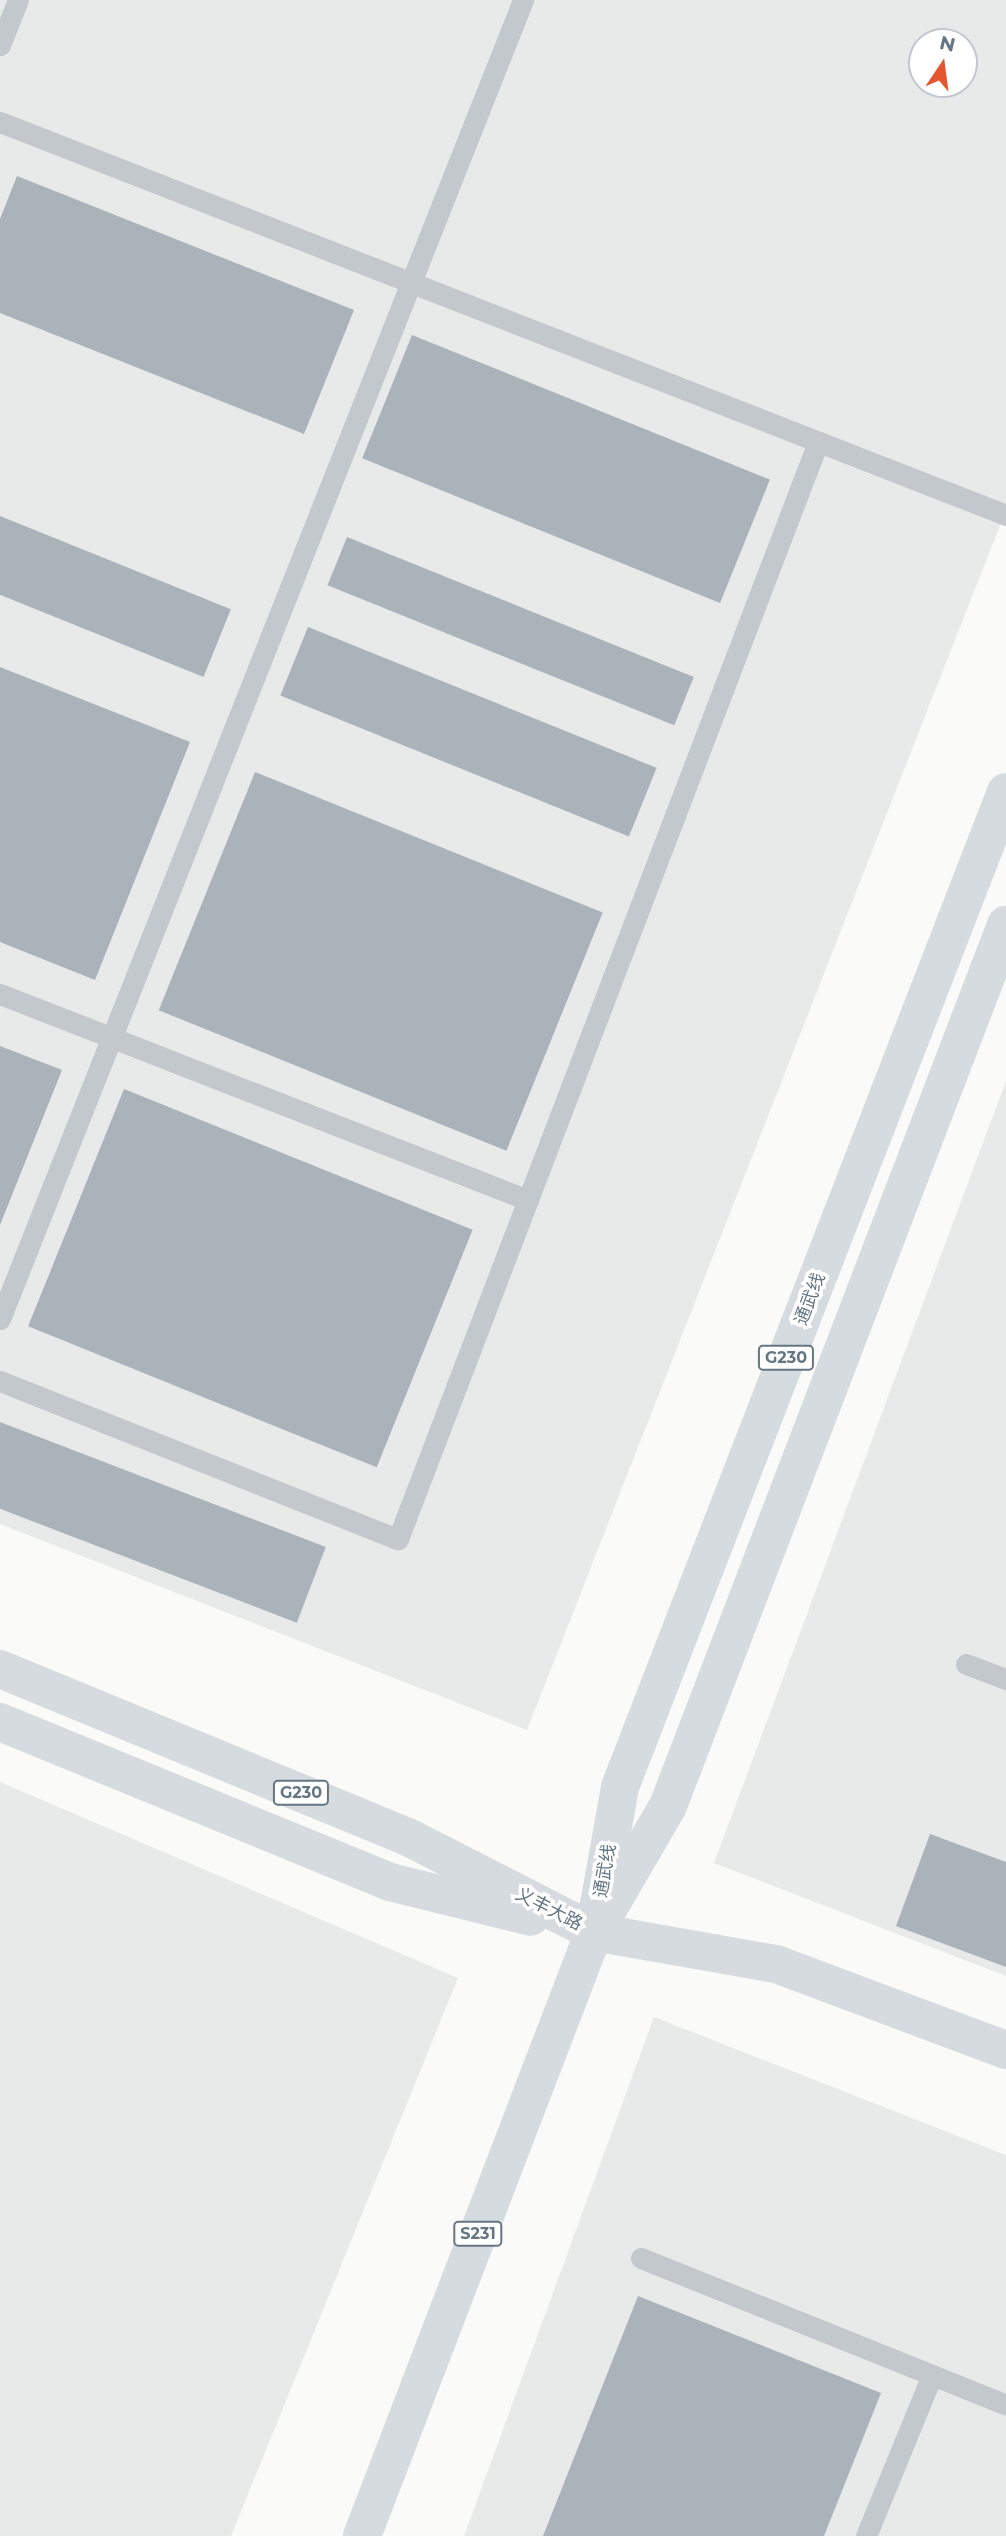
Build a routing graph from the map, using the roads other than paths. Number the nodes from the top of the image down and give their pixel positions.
1 (18, 0) edge
2 (523, 0) edge
3 (0, 45) edge
4 (0, 122) edge
5 (411, 283) junction
6 (818, 442) junction
7 (1006, 515) edge
8 (1006, 792) edge
9 (1006, 925) edge
10 (0, 994) edge
11 (111, 1037) junction
12 (528, 1200) junction
13 (0, 1319) edge
14 (0, 1381) edge
15 (966, 1664) dead end
16 (0, 1669) edge
17 (1006, 1679) edge
18 (0, 1722) edge
19 (594, 1932) junction
20 (1006, 2050) edge
21 (641, 2258) dead end
22 (932, 2375) junction
23 (1006, 2405) edge
24 (362, 2536) edge
25 (866, 2536) edge

1 - 3 lane
2 - 5 lane
4 - 5 lane
5 - 6 lane
5 - 11 lane
6 - 7 lane
6 - 12 lane
8 - 19 main road, 通武线 / G230
9 - 19 main road, 通武线 / G230
10 - 11 lane
11 - 12 lane
11 - 13 lane
12 - 14 lane
15 - 17 lane
16 - 19 main road, 义丰大路 / G230
18 - 19 main road, 义丰大路 / G230
19 - 20 main road
19 - 24 main road, S231
21 - 22 lane
22 - 23 lane
22 - 25 lane

